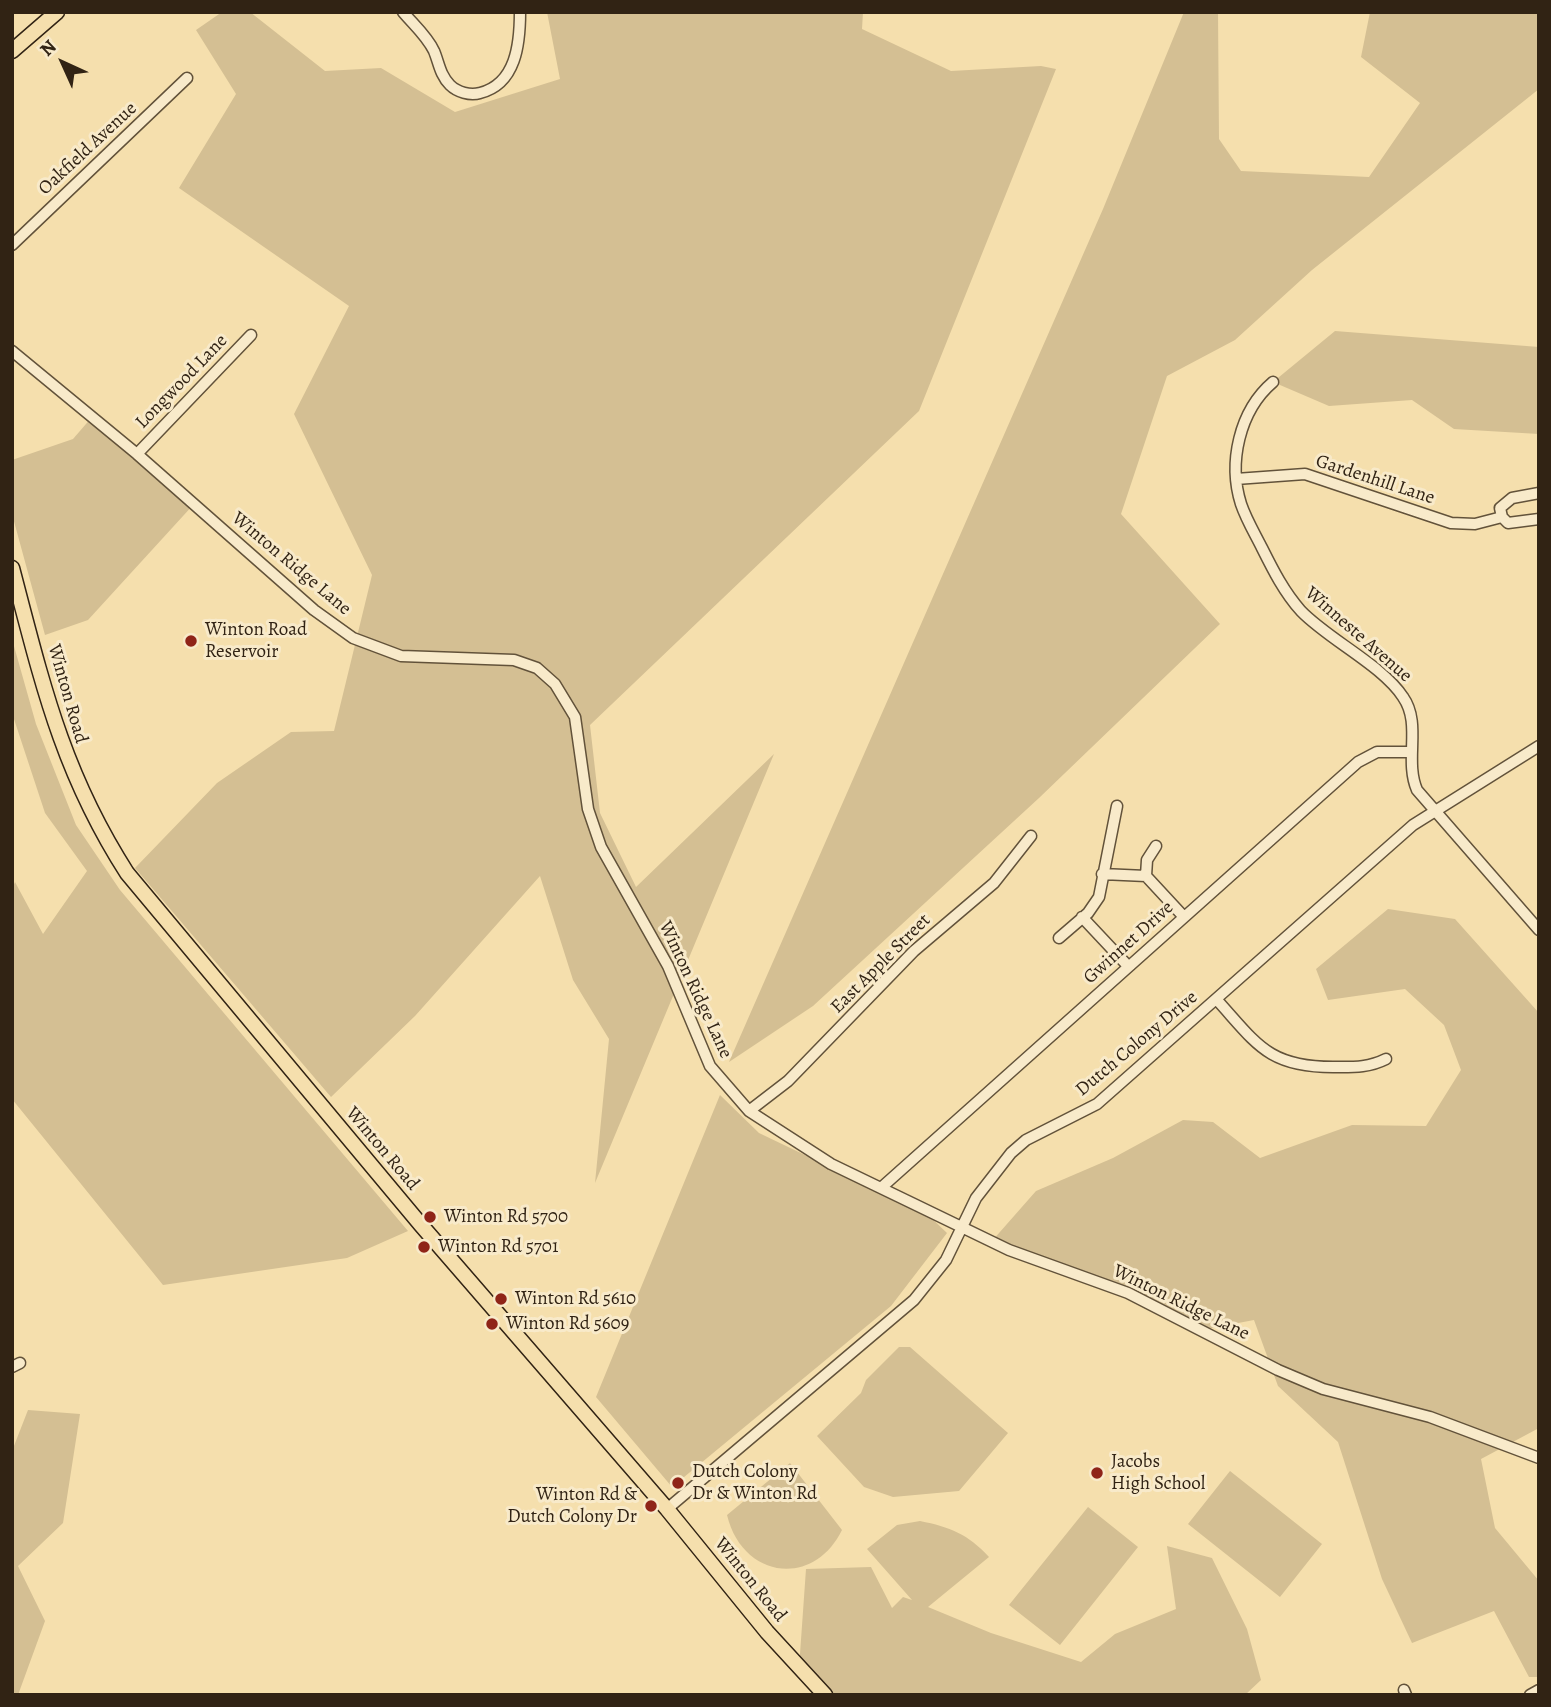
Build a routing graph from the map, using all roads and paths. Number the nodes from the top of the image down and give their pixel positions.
1 (57, 12) edge
2 (403, 12) edge
3 (520, 12) edge
4 (12, 51) edge
5 (187, 78) dead end
6 (12, 245) edge
7 (251, 334) dead end
8 (12, 351) edge
9 (1273, 382) dead end
10 (137, 454) junction
11 (1236, 479) junction
12 (1539, 493) edge
13 (1502, 517) junction
14 (1539, 519) edge
15 (12, 568) edge
16 (1537, 750) edge
17 (1411, 752) junction
18 (1117, 806) dead end
19 (1434, 812) junction
20 (1031, 836) dead end
21 (1156, 846) dead end
22 (1102, 874) junction
23 (1146, 876) junction
24 (1082, 917) junction
25 (1184, 917) junction
26 (1539, 930) edge
27 (1059, 939) dead end
28 (1128, 966) junction
29 (1217, 1000) junction
30 (1386, 1059) dead end
31 (749, 1111) junction
32 (882, 1187) junction
33 (963, 1227) junction
34 (1539, 1458) edge
35 (667, 1509) junction
36 (1539, 1690) edge
37 (825, 1695) edge
38 (1530, 1695) edge

1 - 4 main road
2 - 3 street
5 - 6 street, Oakfield Avenue
7 - 10 street, Longwood Lane
8 - 10 street, Winton Ridge Lane
9 - 11 street, Winneste Avenue
10 - 31 street, Winton Ridge Lane
11 - 13 street, Gardenhill Lane
11 - 17 street, Winneste Avenue
12 - 13 street
13 - 14 street, Gardenhill Lane
15 - 35 main road, Winton Road
16 - 19 street, Dutch Colony Drive
17 - 19 street, Winneste Avenue
17 - 25 street, Gwinnet Drive
18 - 22 street
19 - 26 street, Winneste Avenue
19 - 29 street, Dutch Colony Drive
20 - 31 street, East Apple Street
21 - 23 street
22 - 23 street
22 - 24 street
23 - 25 street
24 - 27 street
24 - 28 street
25 - 28 street, Gwinnet Drive
28 - 32 street, Gwinnet Drive
29 - 30 street
29 - 33 street, Dutch Colony Drive
31 - 32 street, Winton Ridge Lane
32 - 33 street, Winton Ridge Lane
33 - 34 street, Winton Ridge Lane
33 - 35 street, Dutch Colony Drive
35 - 37 main road, Winton Road
36 - 38 street

